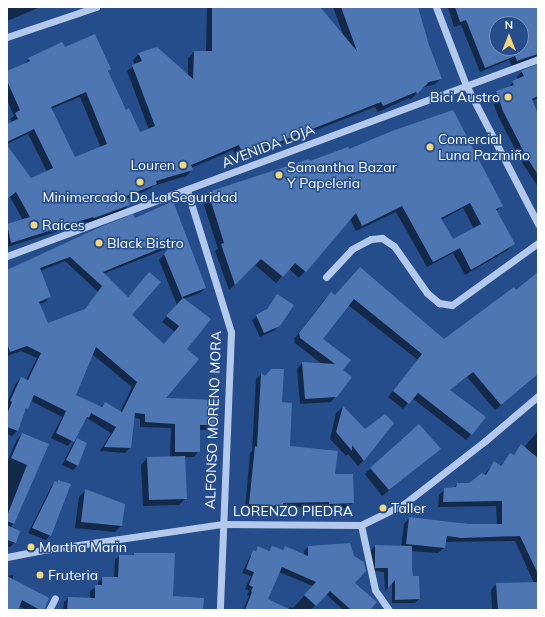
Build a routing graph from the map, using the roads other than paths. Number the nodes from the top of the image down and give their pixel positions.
1 (96, 7) edge
2 (436, 7) edge
3 (7, 37) edge
4 (538, 59) edge
5 (466, 85) junction
6 (187, 190) junction
7 (538, 224) edge
8 (538, 243) edge
9 (7, 256) edge
10 (326, 277) dead end
11 (538, 396) edge
12 (222, 524) junction
13 (362, 525) junction
14 (7, 558) edge
15 (55, 598) dead end
16 (49, 610) edge
17 (220, 610) edge
18 (389, 610) edge

1 - 3 street
2 - 5 street
4 - 5 street, AVENIDA LOJA
5 - 6 street, AVENIDA LOJA
5 - 7 street
6 - 9 street, AVENIDA LOJA
6 - 12 street, ALFONSO MORENO MORA
8 - 10 street
11 - 13 street, LORENZO PIEDRA
12 - 13 street, LORENZO PIEDRA
12 - 14 street, LORENZO PIEDRA
12 - 17 street, ALFONSO MORENO MORA
13 - 18 street
15 - 16 street

